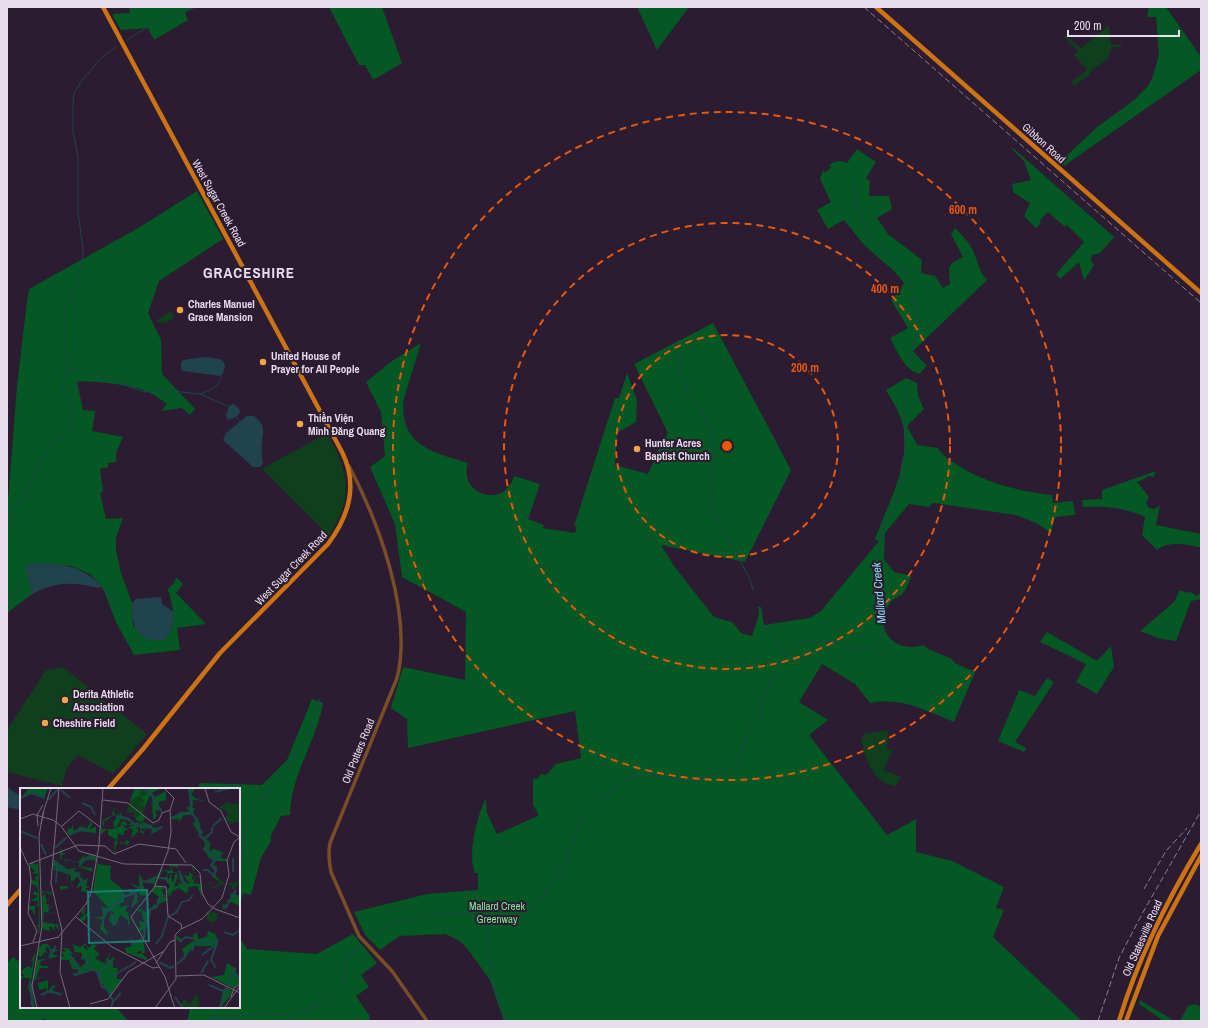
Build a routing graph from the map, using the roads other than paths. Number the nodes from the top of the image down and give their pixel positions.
1 (103, 7) edge
2 (876, 7) edge
3 (1201, 293) edge
4 (348, 465) junction
5 (360, 489) junction
6 (350, 490) junction
7 (109, 788) edge
8 (1201, 844) edge
9 (1201, 856) edge
10 (20, 890) edge
11 (7, 905) edge
12 (427, 1021) edge
13 (1119, 1021) edge
14 (1126, 1021) edge

1 - 4 main road, West Sugar Creek Road
2 - 3 main road, Gibbon Road
4 - 5 street, Old Potters Road
4 - 6 main road, West Sugar Creek Road
5 - 6 street
5 - 12 street, Old Potters Road
6 - 7 main road, West Sugar Creek Road
8 - 13 main road, Old Statesville Road
9 - 14 main road, Old Statesville Road
10 - 11 main road

